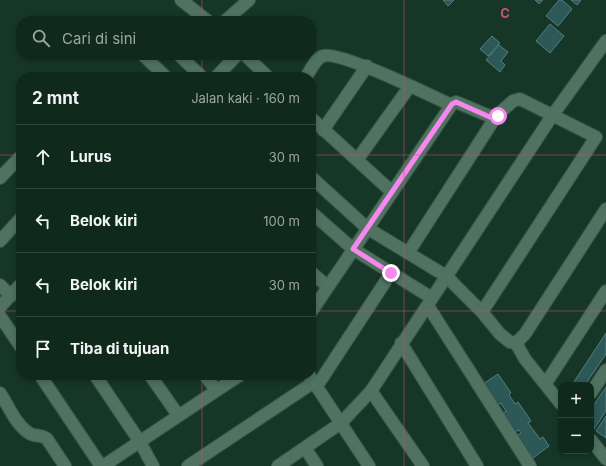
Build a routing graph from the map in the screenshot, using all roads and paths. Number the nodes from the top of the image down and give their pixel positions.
1 (182, 0) edge
2 (249, 0) edge
3 (202, 16) edge
4 (231, 16) edge
5 (606, 41) edge
6 (148, 60) edge
7 (184, 60) edge
8 (232, 60) edge
9 (255, 60) edge
10 (367, 66) junction
11 (161, 72) edge
12 (197, 72) edge
13 (221, 72) edge
14 (264, 72) edge
15 (309, 72) edge
16 (410, 86) junction
17 (451, 105) junction
18 (552, 116) junction
19 (496, 118) junction
20 (316, 123) edge
21 (323, 130) junction
22 (601, 139) edge
23 (357, 160) junction
24 (16, 161) edge
25 (0, 178) edge
26 (316, 182) edge
27 (392, 192) junction
28 (606, 209) edge
29 (316, 216) edge
30 (16, 223) edge
31 (366, 229) junction
32 (0, 241) edge
33 (354, 248) junction
34 (408, 253) junction
35 (391, 273) junction
36 (316, 276) edge
37 (445, 278) junction
38 (0, 285) edge
39 (327, 286) junction
40 (16, 290) edge
41 (606, 291) edge
42 (11, 296) junction
43 (431, 300) junction
44 (316, 304) edge
45 (0, 308) edge
46 (482, 312) junction
47 (0, 316) edge
48 (16, 340) edge
49 (401, 343) junction
50 (516, 343) junction
51 (606, 370) edge
52 (316, 377) edge
53 (43, 380) edge
54 (98, 380) edge
55 (154, 380) edge
56 (209, 380) edge
57 (232, 380) edge
58 (313, 381) edge
59 (546, 383) junction
60 (594, 388) edge
61 (216, 390) junction
62 (371, 391) junction
63 (0, 393) edge
64 (558, 400) edge
65 (178, 415) junction
66 (341, 423) junction
67 (140, 442) junction
68 (594, 443) edge
69 (305, 448) junction
70 (605, 455) edge
71 (527, 465) edge
72 (65, 466) edge
73 (102, 466) edge
74 (153, 466) edge
75 (188, 466) edge
76 (278, 466) edge
77 (317, 466) edge
78 (369, 466) edge
79 (423, 466) edge
80 (477, 466) edge

1 - 3 street
2 - 4 street
5 - 18 street
6 - 11 street
7 - 12 street
8 - 13 street
9 - 14 street
10 - 15 street
10 - 16 street
10 - 21 street
16 - 17 street
16 - 23 street
17 - 19 street
17 - 27 street
18 - 19 street
18 - 22 street
18 - 37 street
19 - 34 street
20 - 21 street
21 - 23 street
22 - 46 street
23 - 27 street
24 - 25 street
26 - 31 street
27 - 31 street
28 - 50 street
29 - 33 street
30 - 32 street
31 - 33 street
31 - 34 street
33 - 35 street
33 - 39 street
34 - 37 street
35 - 43 street
35 - 52 street
36 - 39 street
37 - 43 street
37 - 46 street
38 - 42 street
39 - 44 street
40 - 42 street
41 - 59 street
42 - 45 street
43 - 49 street
43 - 71 street
46 - 50 street
47 - 48 street
49 - 62 street
49 - 80 street
50 - 59 street
51 - 60 street
53 - 73 street
54 - 67 street
55 - 65 street
56 - 61 street
57 - 61 street
58 - 66 street
58 - 75 street
59 - 64 street
61 - 65 street
62 - 66 street
62 - 79 street
63 - 72 street
65 - 67 street
66 - 69 street
66 - 78 street
67 - 73 street
67 - 74 street
68 - 70 street
69 - 76 street
69 - 77 street

